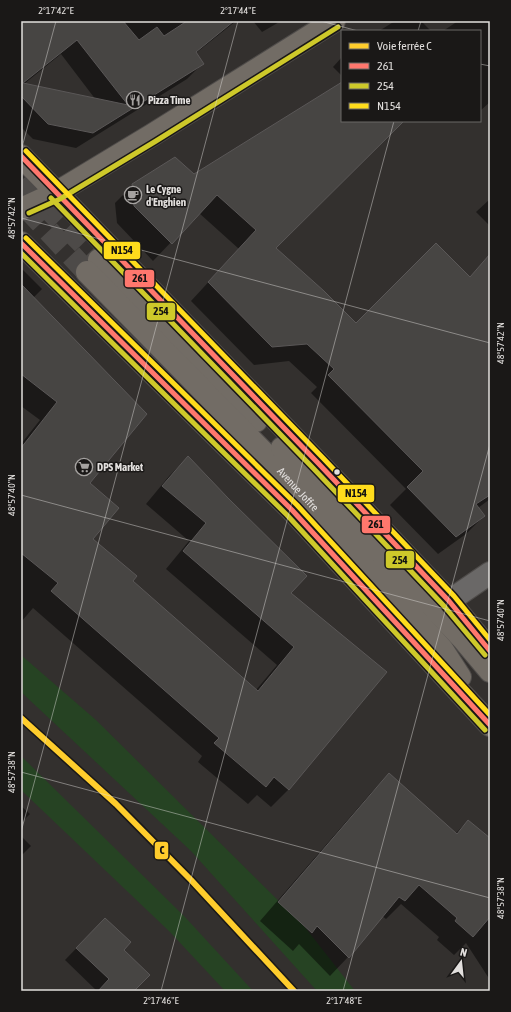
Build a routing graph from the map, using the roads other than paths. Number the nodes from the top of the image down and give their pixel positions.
1 (334, 21) edge
2 (21, 156) edge
3 (56, 193) junction
4 (21, 209) edge
5 (21, 243) edge
6 (490, 573) edge
7 (449, 601) junction
8 (490, 651) edge
9 (490, 671) edge
10 (490, 724) edge

1 - 3 main road
2 - 3 main road
3 - 4 main road
3 - 7 main road
5 - 10 main road, Avenue Joffre
6 - 7 street
7 - 8 main road
9 - 10 main road, Avenue Joffre

